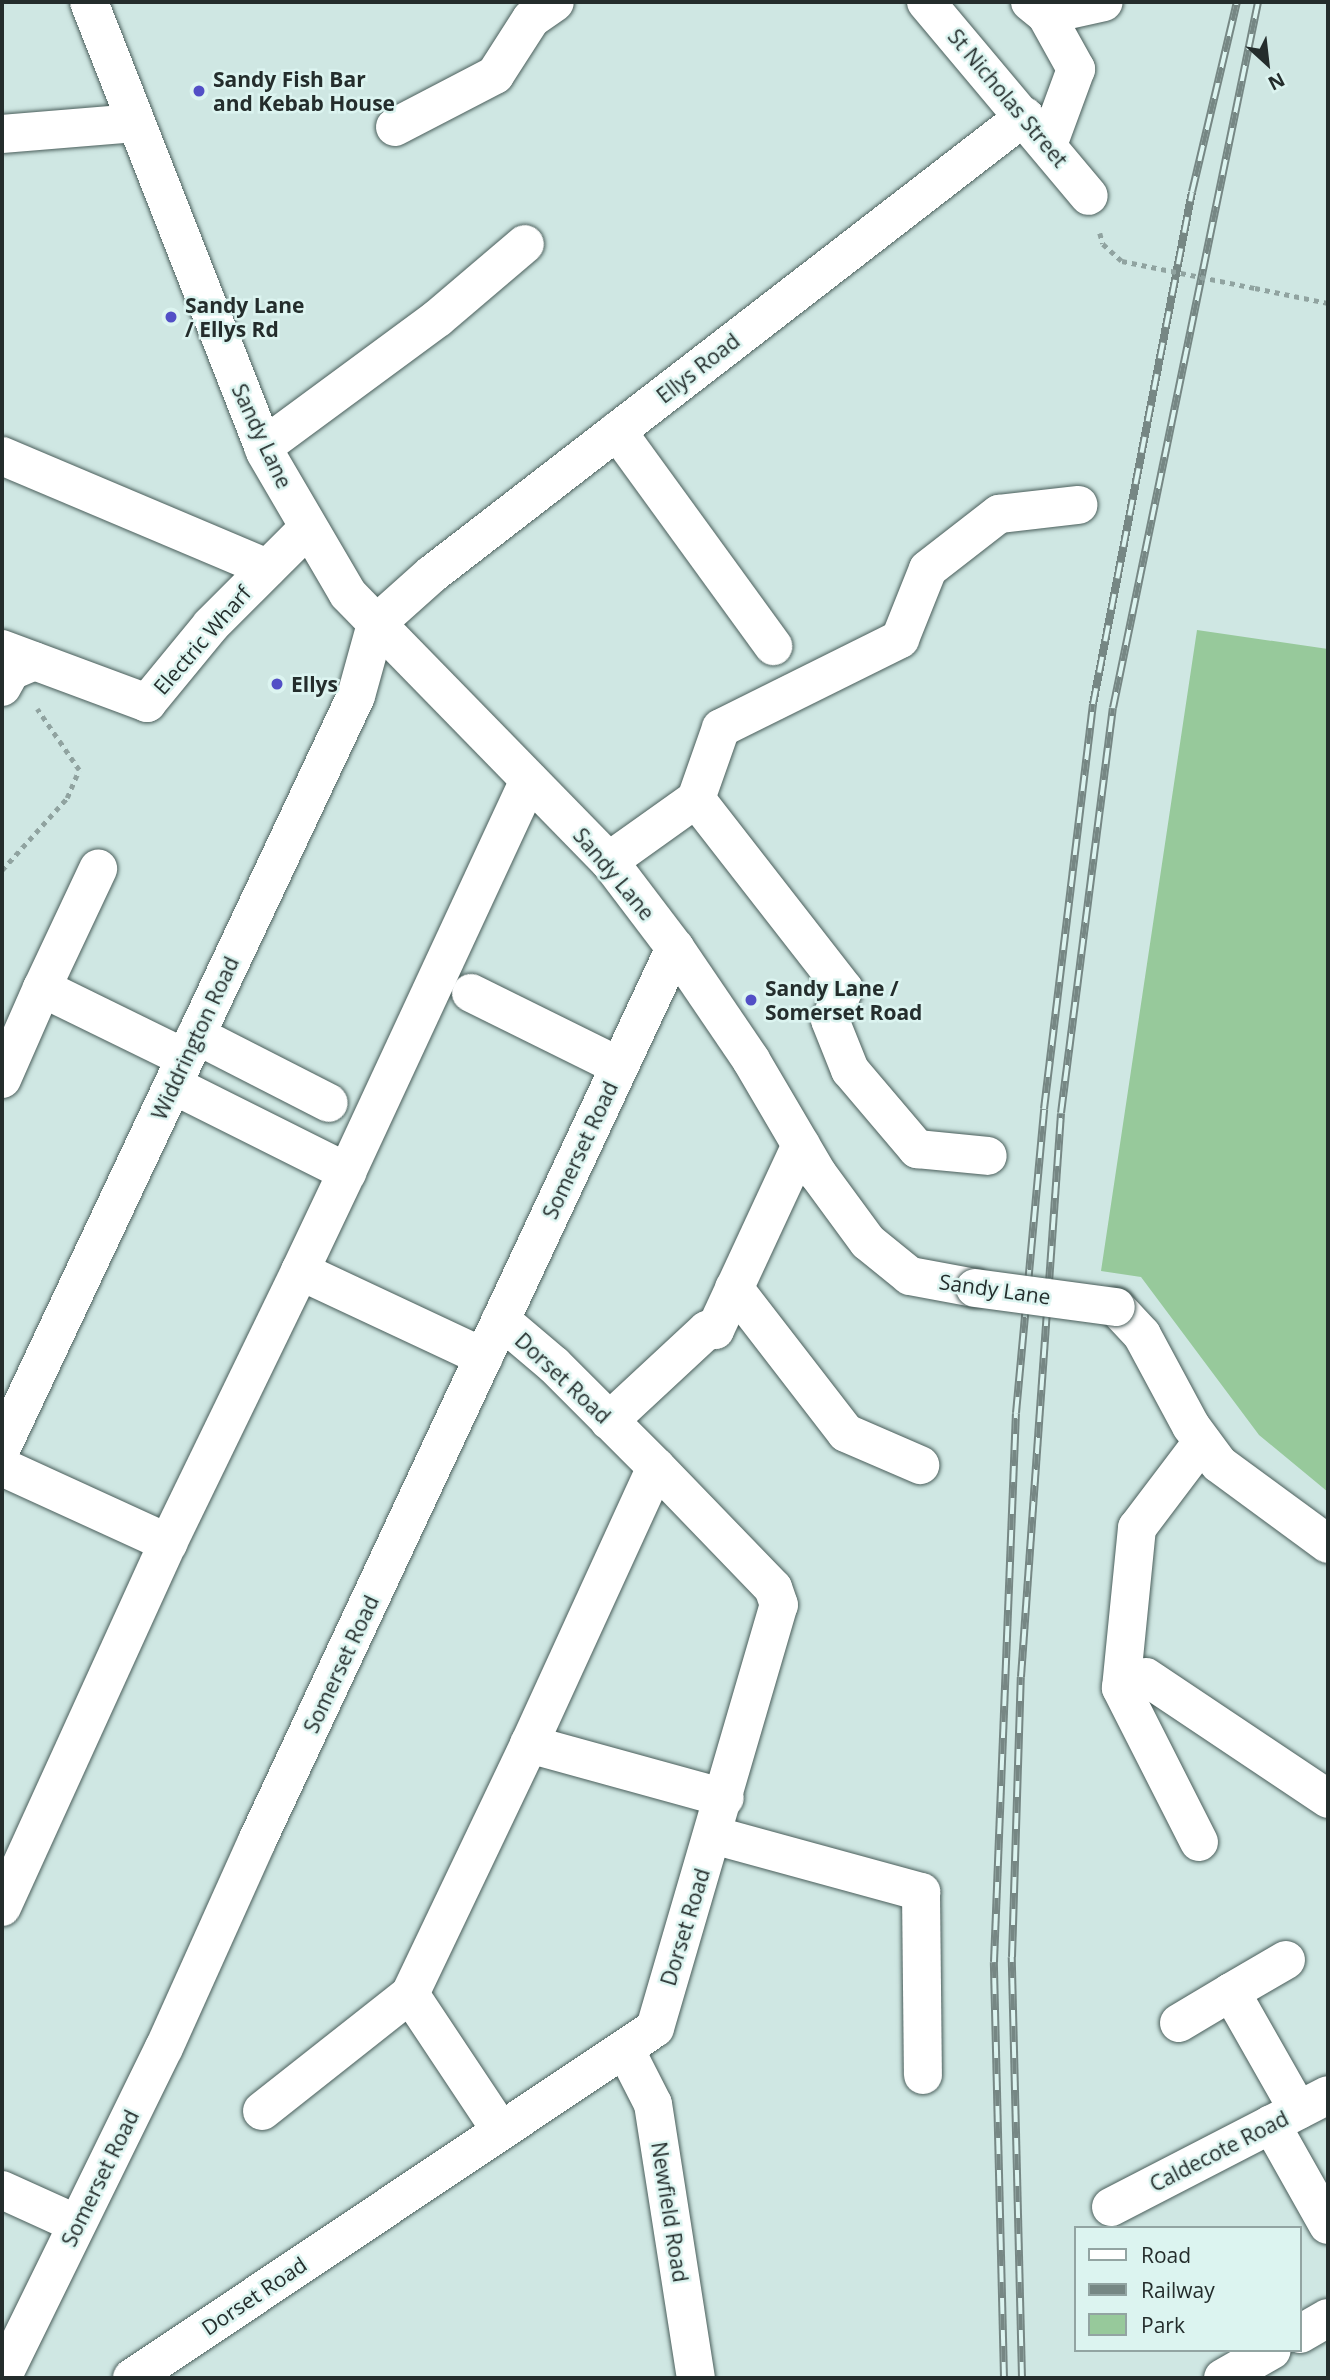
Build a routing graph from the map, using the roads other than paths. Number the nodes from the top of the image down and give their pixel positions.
1 (89, 2) edge
2 (555, 2) edge
3 (926, 2) edge
4 (1104, 2) edge
5 (1038, 8) edge
6 (135, 123) junction
7 (396, 127) dead end
8 (1037, 130) junction
9 (2, 134) edge
10 (1089, 196) dead end
11 (525, 244) dead end
12 (617, 431) junction
13 (263, 447) junction
14 (2, 457) edge
15 (1078, 505) dead end
16 (308, 528) junction
17 (267, 568) junction
18 (376, 624) junction
19 (774, 646) dead end
20 (12, 667) edge
21 (528, 780) junction
22 (696, 799) junction
23 (609, 861) junction
24 (98, 869) dead end
25 (676, 948) junction
26 (42, 988) junction
27 (471, 993) dead end
28 (185, 1059) junction
29 (620, 1066) junction
30 (2, 1079) edge
31 (329, 1103) dead end
32 (801, 1145) junction
33 (988, 1156) dead end
34 (347, 1172) junction
35 (300, 1271) junction
36 (734, 1288) junction
37 (501, 1320) junction
38 (484, 1357) junction
39 (609, 1421) junction
40 (1202, 1441) junction
41 (2, 1447) edge
42 (920, 1465) dead end
43 (2, 1467) edge
44 (656, 1467) junction
45 (168, 1543) junction
46 (1328, 1544) edge
47 (1146, 1677) dead end
48 (529, 1744) junction
49 (725, 1797) junction
50 (1328, 1799) edge
51 (713, 1835) junction
52 (1199, 1842) dead end
53 (2, 1908) edge
54 (1286, 1960) dead end
55 (1231, 1992) junction
56 (410, 1994) junction
57 (1179, 2023) dead end
58 (626, 2051) junction
59 (923, 2075) dead end
60 (1299, 2110) edge
61 (262, 2111) dead end
62 (501, 2131) junction
63 (2, 2190) edge
64 (1111, 2207) dead end
65 (77, 2224) junction
66 (1328, 2225) edge
67 (1328, 2318) edge
68 (1302, 2333) edge
69 (1268, 2352) edge
70 (7, 2357) edge
71 (132, 2378) edge
72 (696, 2378) edge
73 (1223, 2378) edge

1 - 6 street, Sandy Lane
2 - 7 street
3 - 8 street, St Nicholas Street
4 - 5 street
5 - 8 street
6 - 9 street
6 - 13 street, Sandy Lane
8 - 10 street, St Nicholas Street
8 - 12 street, Ellys Road
11 - 13 street
12 - 18 street, Ellys Road
12 - 19 street
13 - 16 street, Sandy Lane
14 - 17 street
15 - 22 street
16 - 17 street, Electric Wharf
16 - 18 street, Sandy Lane
17 - 20 street, Electric Wharf
18 - 21 street, Sandy Lane
18 - 28 street, Widdrington Road
21 - 23 street, Sandy Lane
21 - 34 street
22 - 23 street
22 - 33 street
23 - 25 street, Sandy Lane
24 - 26 street
25 - 29 street, Somerset Road
25 - 32 street, Sandy Lane
26 - 28 street
26 - 30 street
27 - 29 street
28 - 31 street
28 - 34 street
28 - 41 street, Widdrington Road
29 - 37 street, Somerset Road
32 - 36 street
32 - 40 street, Sandy Lane, bridge
34 - 35 street
35 - 38 street
35 - 45 street
36 - 39 street
36 - 42 street
37 - 38 street, Somerset Road
37 - 39 street, Dorset Road
38 - 65 street, Somerset Road
39 - 44 street, Dorset Road
40 - 46 street, Sandy Lane
40 - 52 street
43 - 45 street
44 - 48 street
44 - 49 street, Dorset Road
45 - 53 street
47 - 50 street
48 - 49 street
48 - 56 street
49 - 51 street, Dorset Road
51 - 58 street, Dorset Road
51 - 59 street
54 - 55 street
55 - 57 street
55 - 60 street
56 - 61 street
56 - 62 street
58 - 62 street, Dorset Road
58 - 72 street, Newfield Road
60 - 64 street, Caldecote Road
60 - 66 street
62 - 71 street, Dorset Road
63 - 65 street
65 - 70 street, Somerset Road
67 - 68 street
69 - 73 street

